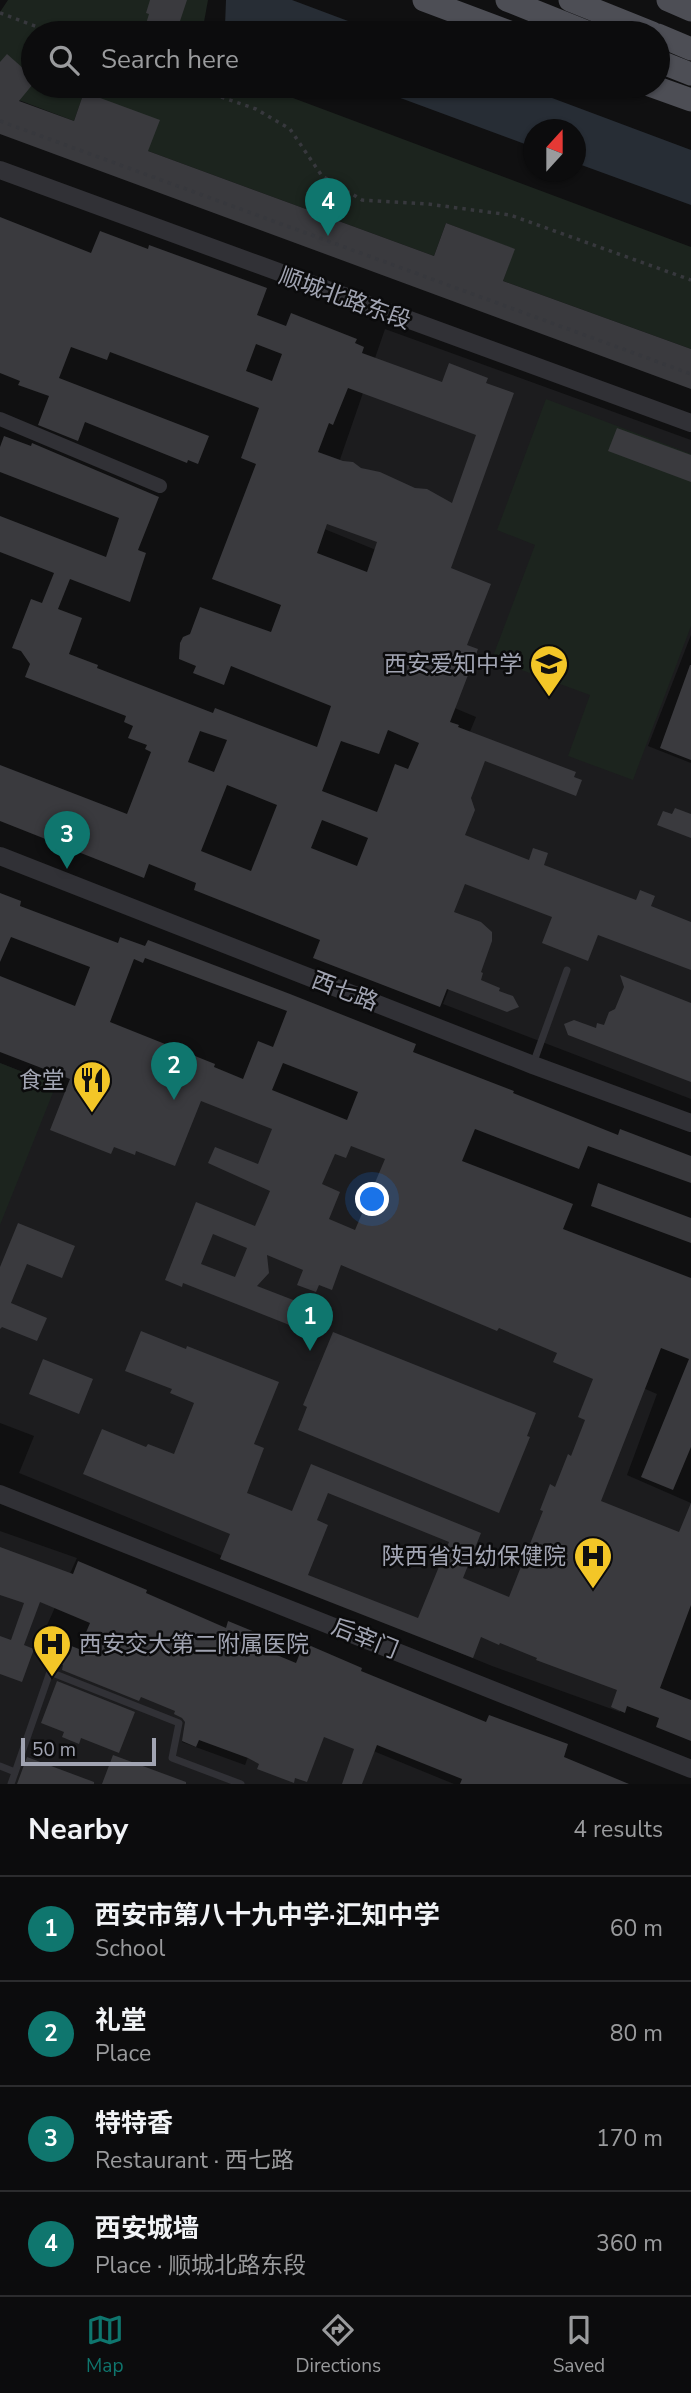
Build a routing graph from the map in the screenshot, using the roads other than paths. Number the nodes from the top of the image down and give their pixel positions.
1 (424, 0) edge
2 (507, 0) edge
3 (570, 0) edge
4 (667, 0) edge
5 (691, 9) edge
6 (480, 21) edge
7 (559, 21) edge
8 (622, 21) edge
9 (670, 41) edge
10 (691, 49) edge
11 (670, 66) edge
12 (691, 74) edge
13 (670, 92) edge
14 (691, 100) edge
15 (0, 170) edge
16 (0, 420) edge
17 (691, 423) edge
18 (160, 486) dead end
19 (0, 856) edge
20 (567, 970) dead end
21 (533, 1065) junction
22 (691, 1124) edge
23 (0, 1494) edge
24 (0, 1766) edge
25 (691, 1769) edge
26 (15, 1772) junction
27 (11, 1784) edge
28 (241, 1784) edge

1 - 6 main road
2 - 7 main road
3 - 8 main road
4 - 5 main road
9 - 10 main road
11 - 12 main road
13 - 14 main road
15 - 17 street, 顺城北路东段
16 - 18 street
19 - 21 street, 西七路
20 - 21 lane
21 - 22 street, 西七路
23 - 25 street, 后宰门
24 - 26 lane
26 - 27 lane
26 - 28 lane

